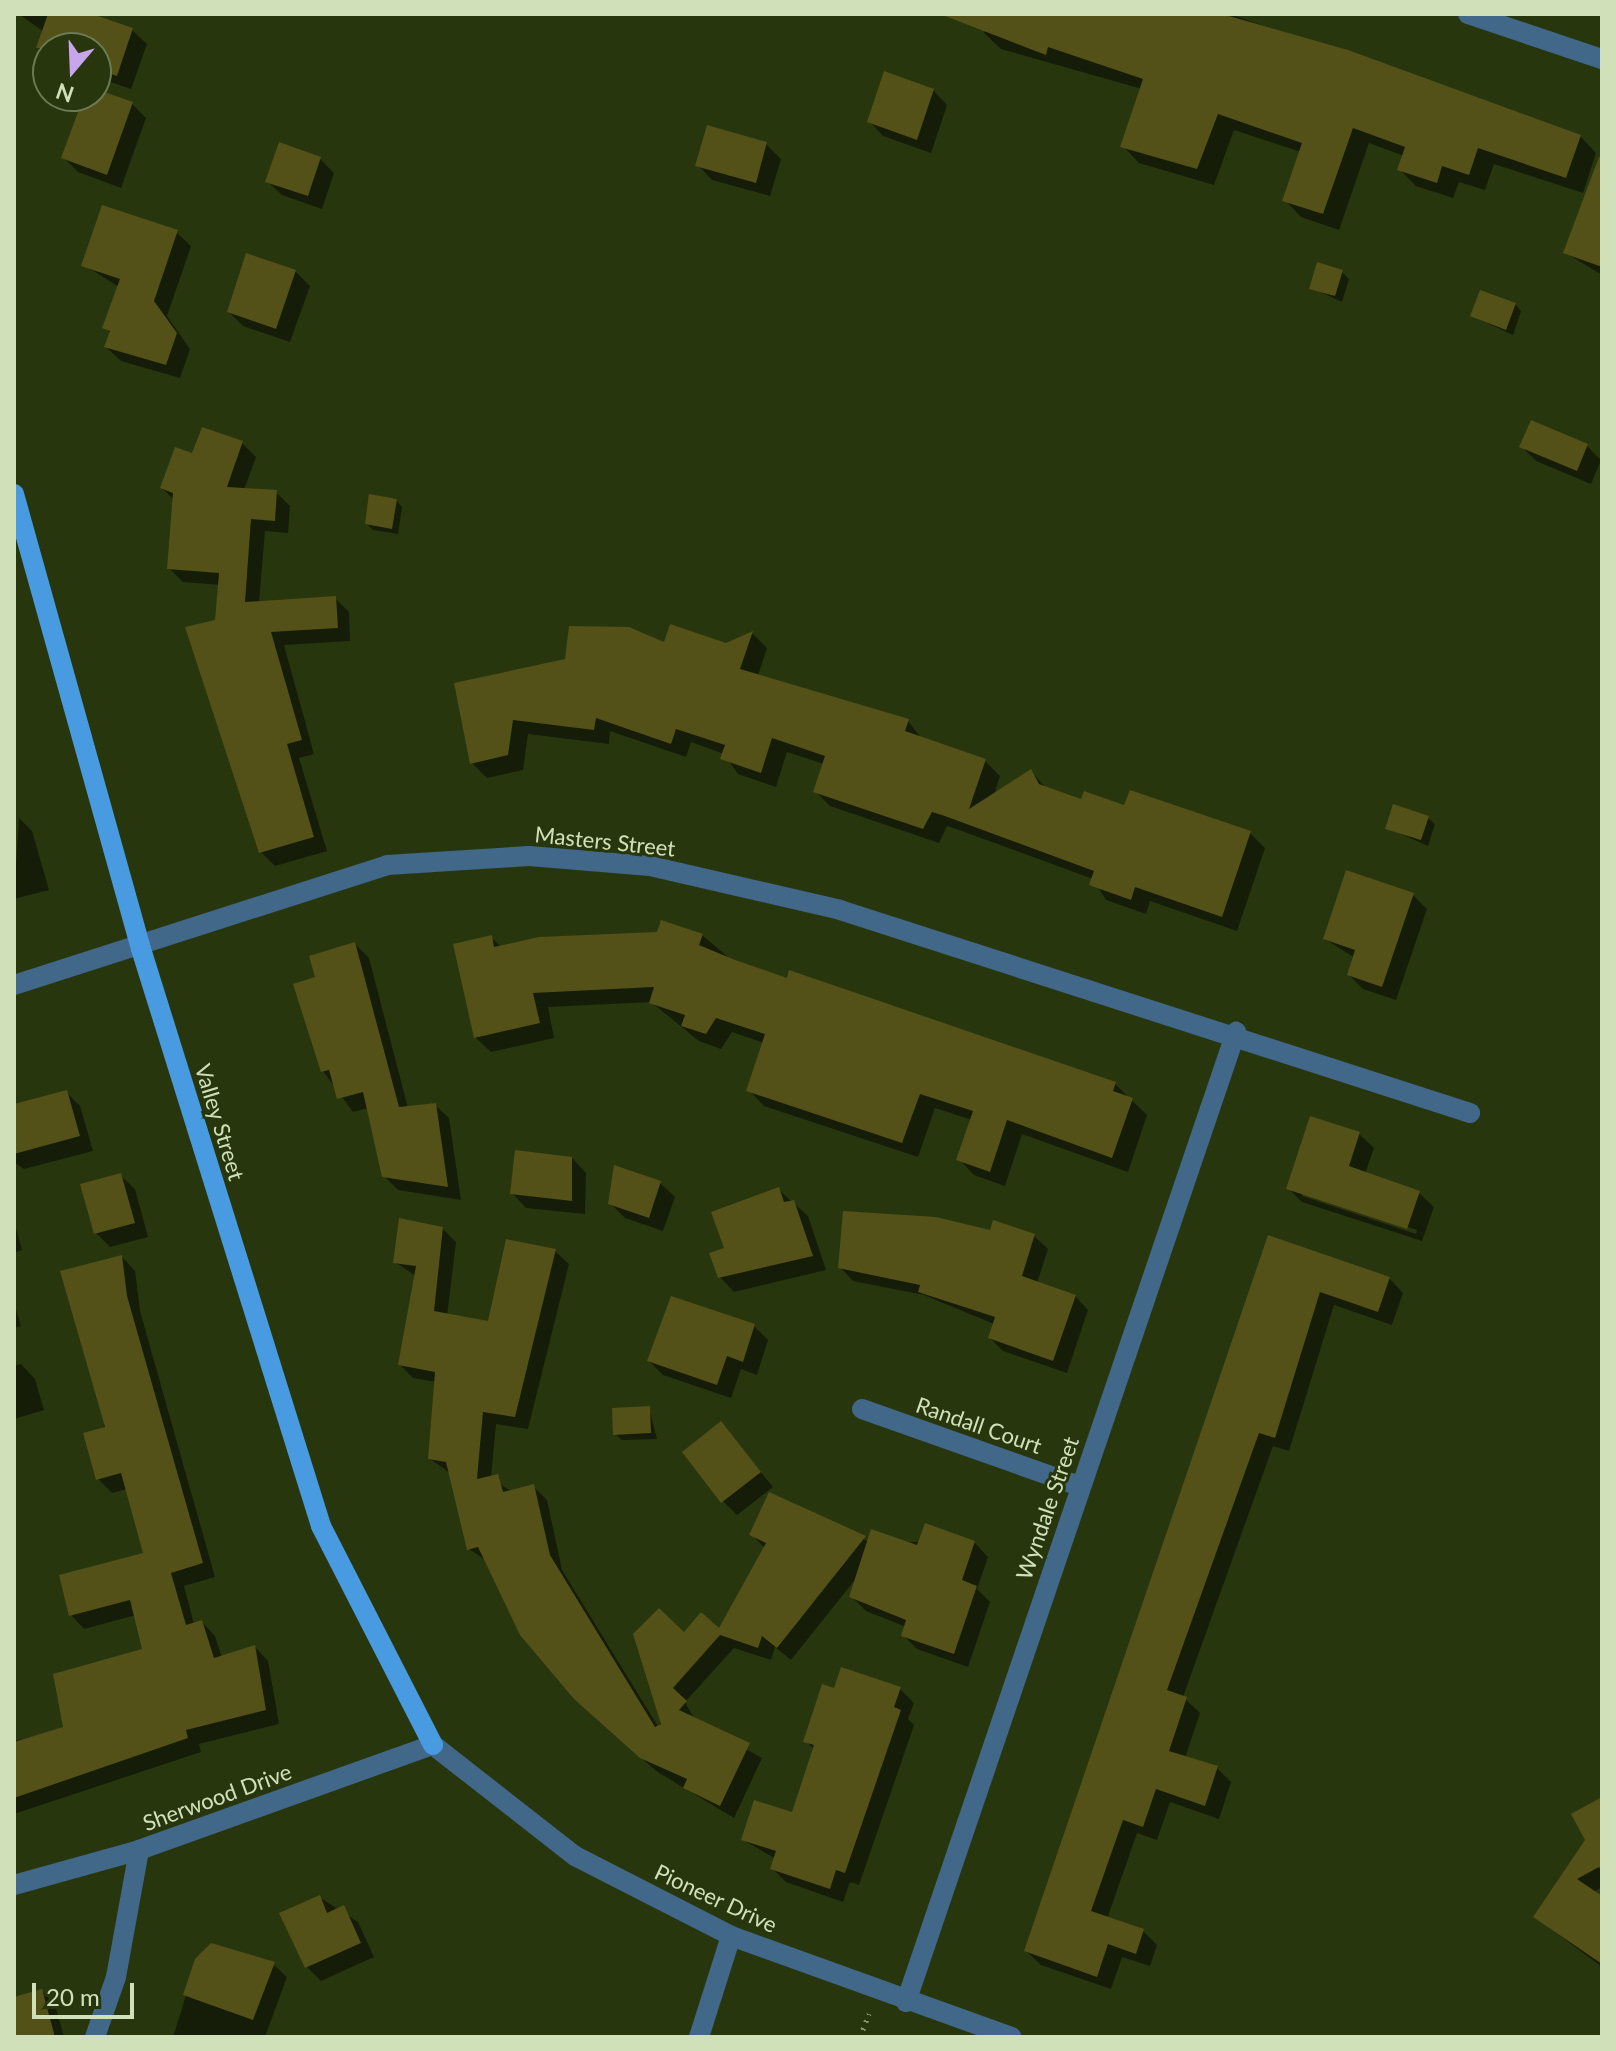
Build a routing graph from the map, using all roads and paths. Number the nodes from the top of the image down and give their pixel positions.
1 (1468, 14) edge
2 (1602, 59) edge
3 (14, 494) edge
4 (141, 949) junction
5 (14, 985) edge
6 (1236, 1032) junction
7 (1470, 1113) dead end
8 (862, 1409) dead end
9 (1080, 1486) junction
10 (433, 1745) junction
11 (139, 1850) junction
12 (14, 1885) edge
13 (731, 1936) junction
14 (906, 2002) junction
15 (95, 2037) edge
16 (699, 2037) edge
17 (1011, 2037) edge

1 - 2 street
3 - 4 main road, Valley Street
4 - 5 street, Masters Street
4 - 6 street, Masters Street
4 - 10 main road, Valley Street
6 - 7 street, Masters Street
6 - 9 street, Wyndale Street
8 - 9 street, Randall Court
9 - 14 street, Wyndale Street
10 - 11 street, Sherwood Drive
10 - 13 street, Pioneer Drive
11 - 12 street, Sherwood Drive
11 - 15 street
13 - 14 street, Pioneer Drive
13 - 16 street
14 - 17 street, Pioneer Drive

